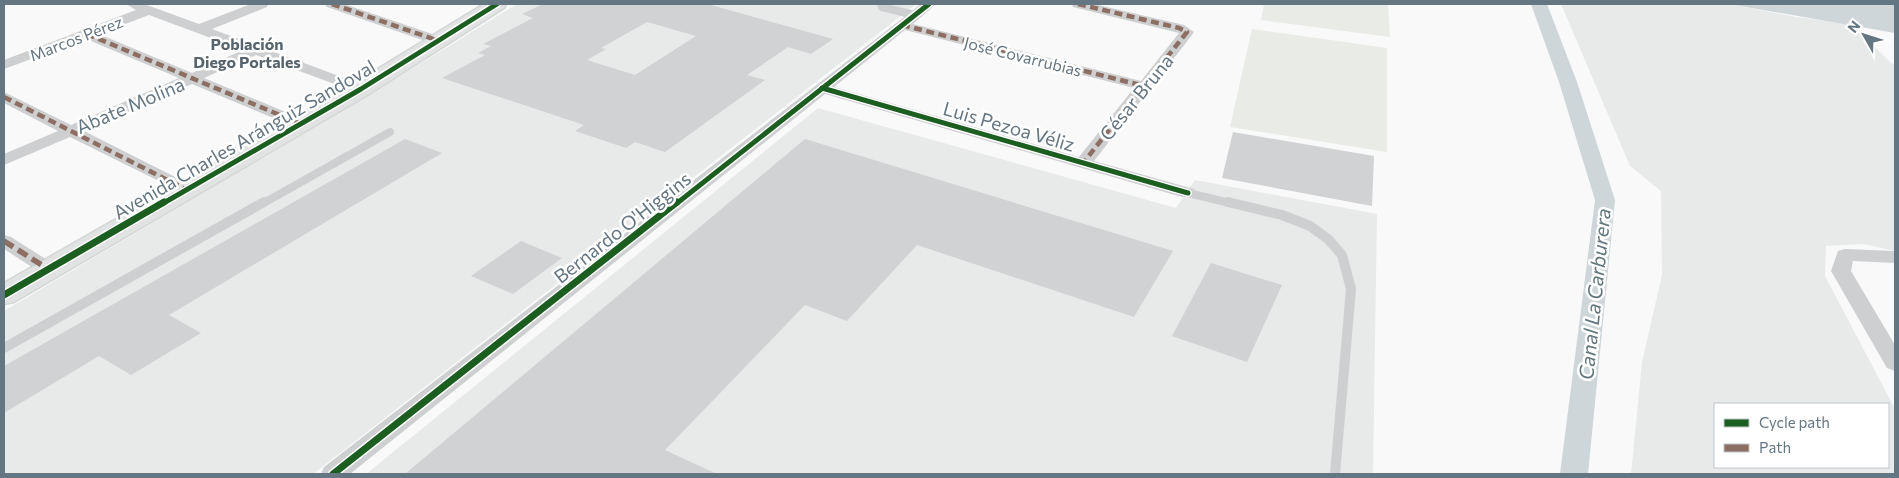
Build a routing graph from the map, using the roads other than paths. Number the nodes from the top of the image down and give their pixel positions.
1 (132, 4) edge
2 (262, 4) edge
3 (332, 4) edge
4 (497, 4) edge
5 (881, 4) edge
6 (929, 4) edge
7 (1078, 4) edge
8 (149, 10) junction
9 (914, 15) junction
10 (902, 25) junction
11 (199, 29) junction
12 (86, 34) junction
13 (439, 41) junction
14 (256, 50) junction
15 (4, 65) edge
16 (192, 78) junction
17 (1144, 86) junction
18 (822, 88) junction
19 (361, 89) junction
20 (4, 97) edge
21 (301, 124) junction
22 (70, 131) junction
23 (390, 132) dead end
24 (4, 160) edge
25 (1083, 163) junction
26 (187, 190) junction
27 (1188, 193) joint
28 (4, 242) edge
29 (1895, 257) edge
30 (48, 269) junction
31 (4, 295) edge
32 (4, 348) edge
33 (1895, 362) edge
34 (333, 474) edge
35 (1335, 474) edge

1 - 8 street
2 - 11 street
3 - 13 street
4 - 13 street, Avenida Charles Aránguiz Sandoval
5 - 9 lane
6 - 9 street, Bernardo O'Higgins
7 - 17 street, César Bruna
8 - 11 street
8 - 12 street, Marcos Pérez
9 - 10 street, Bernardo O'Higgins
10 - 17 street, José Covarrubias
10 - 18 street, Bernardo O'Higgins
11 - 14 street
12 - 15 street, Marcos Pérez
12 - 16 street
13 - 19 street, Avenida Charles Aránguiz Sandoval
14 - 16 street, Abate Molina
14 - 19 street
16 - 21 street
16 - 22 street, Abate Molina
17 - 25 street, César Bruna
18 - 25 street, Luis Pezoa Véliz
18 - 34 street, Bernardo O'Higgins
19 - 21 street, Avenida Charles Aránguiz Sandoval
20 - 22 street
21 - 26 street, Avenida Charles Aránguiz Sandoval
22 - 24 street, Abate Molina
22 - 26 street
23 - 32 lane
25 - 27 street, Luis Pezoa Véliz
26 - 30 street, Avenida Charles Aránguiz Sandoval
27 - 35 lane
28 - 30 street
29 - 33 street
30 - 31 street, Avenida Charles Aránguiz Sandoval

